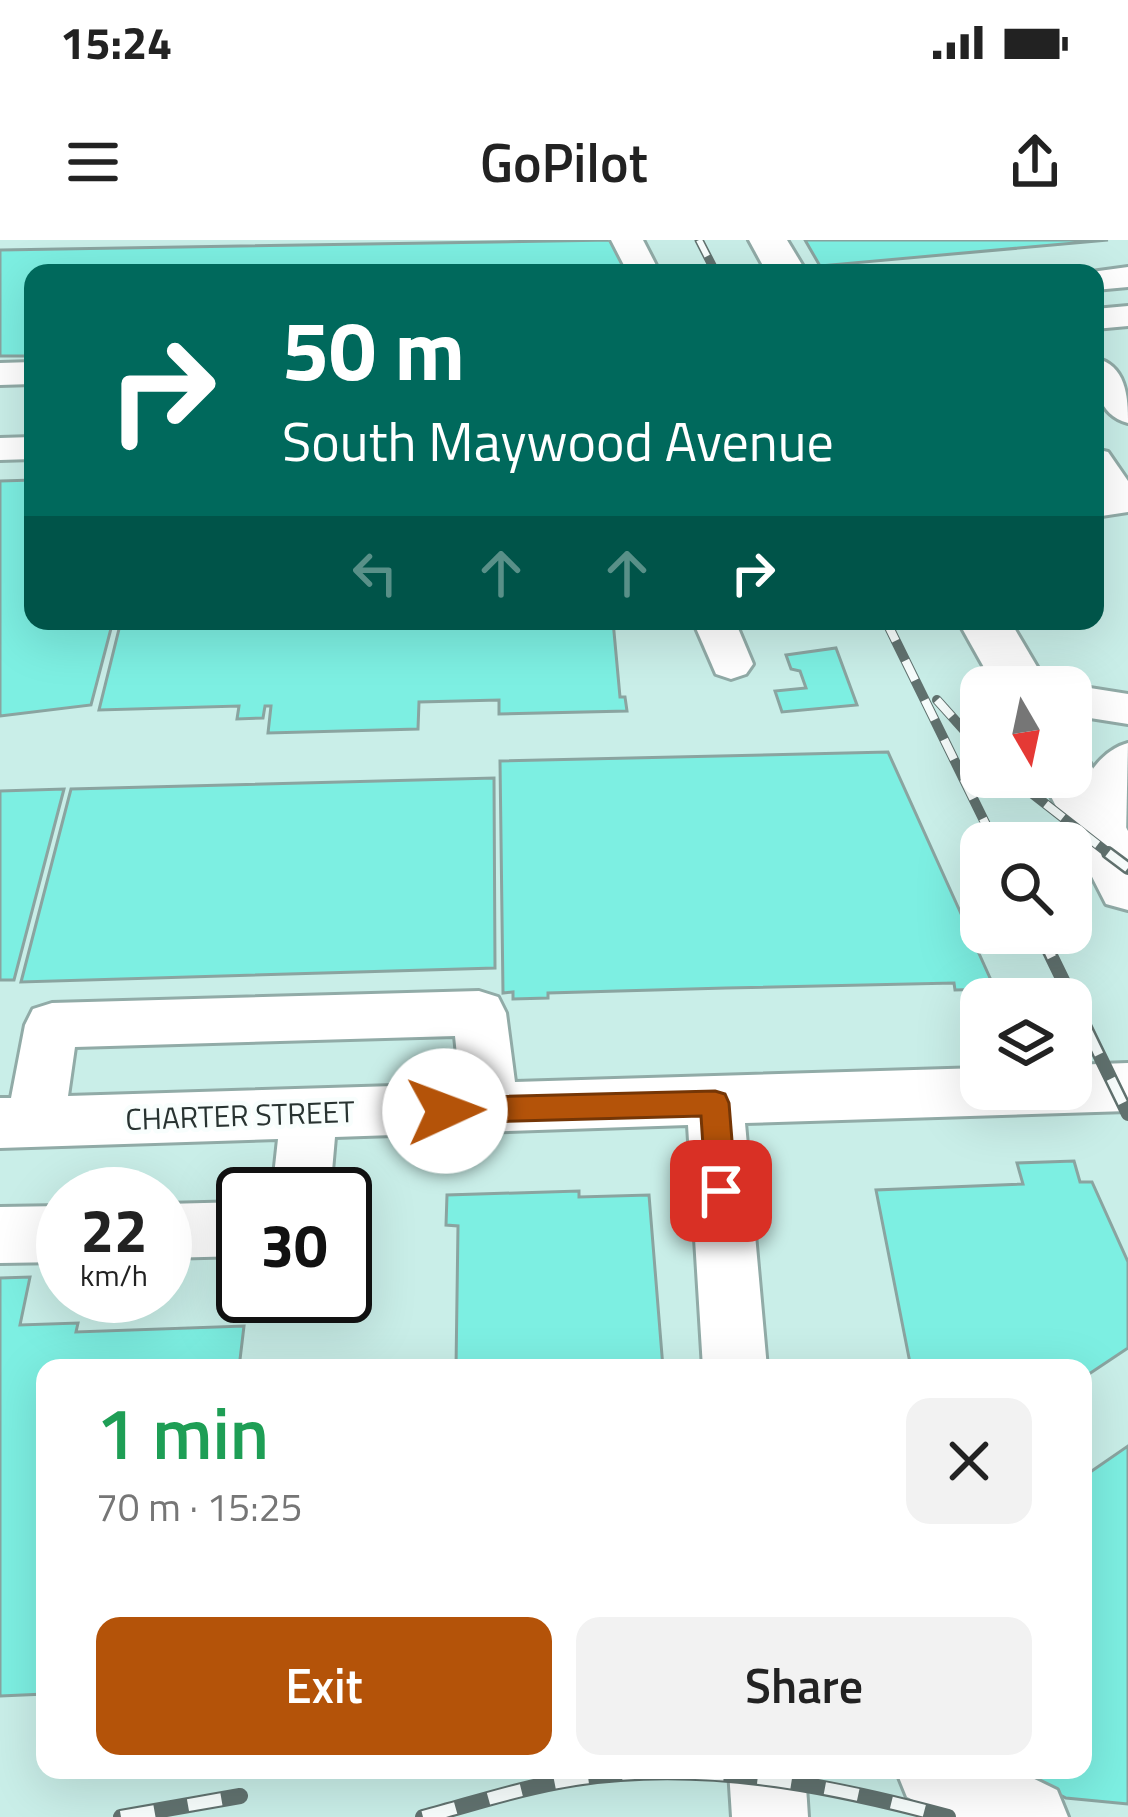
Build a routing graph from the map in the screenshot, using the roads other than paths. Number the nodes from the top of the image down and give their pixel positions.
1 (1104, 380) edge
2 (1128, 412) edge
3 (718, 630) edge
4 (990, 630) edge
5 (731, 664) dead end
6 (1012, 666) edge
7 (1092, 704) edge
8 (1128, 710) edge
9 (1128, 759) edge
10 (1081, 798) edge
11 (1115, 862) edge
12 (1128, 1087) edge
13 (715, 1103) junction
14 (491, 1109) junction
15 (309, 1114) junction
16 (17, 1122) edge
17 (304, 1167) edge
18 (36, 1234) edge
19 (0, 1235) edge
20 (733, 1359) edge
21 (768, 1779) edge
22 (952, 1779) edge
23 (770, 1817) edge
24 (1030, 1817) edge

1 - 2 street
3 - 5 street
4 - 6 main road
7 - 8 street
9 - 11 street
10 - 11 main road
12 - 13 street, CHARTER STREET
13 - 14 street, CHARTER STREET
13 - 20 street
14 - 15 street, CHARTER STREET
14 - 16 street
15 - 16 street, CHARTER STREET
15 - 17 street
18 - 19 street
21 - 23 street
22 - 24 street

